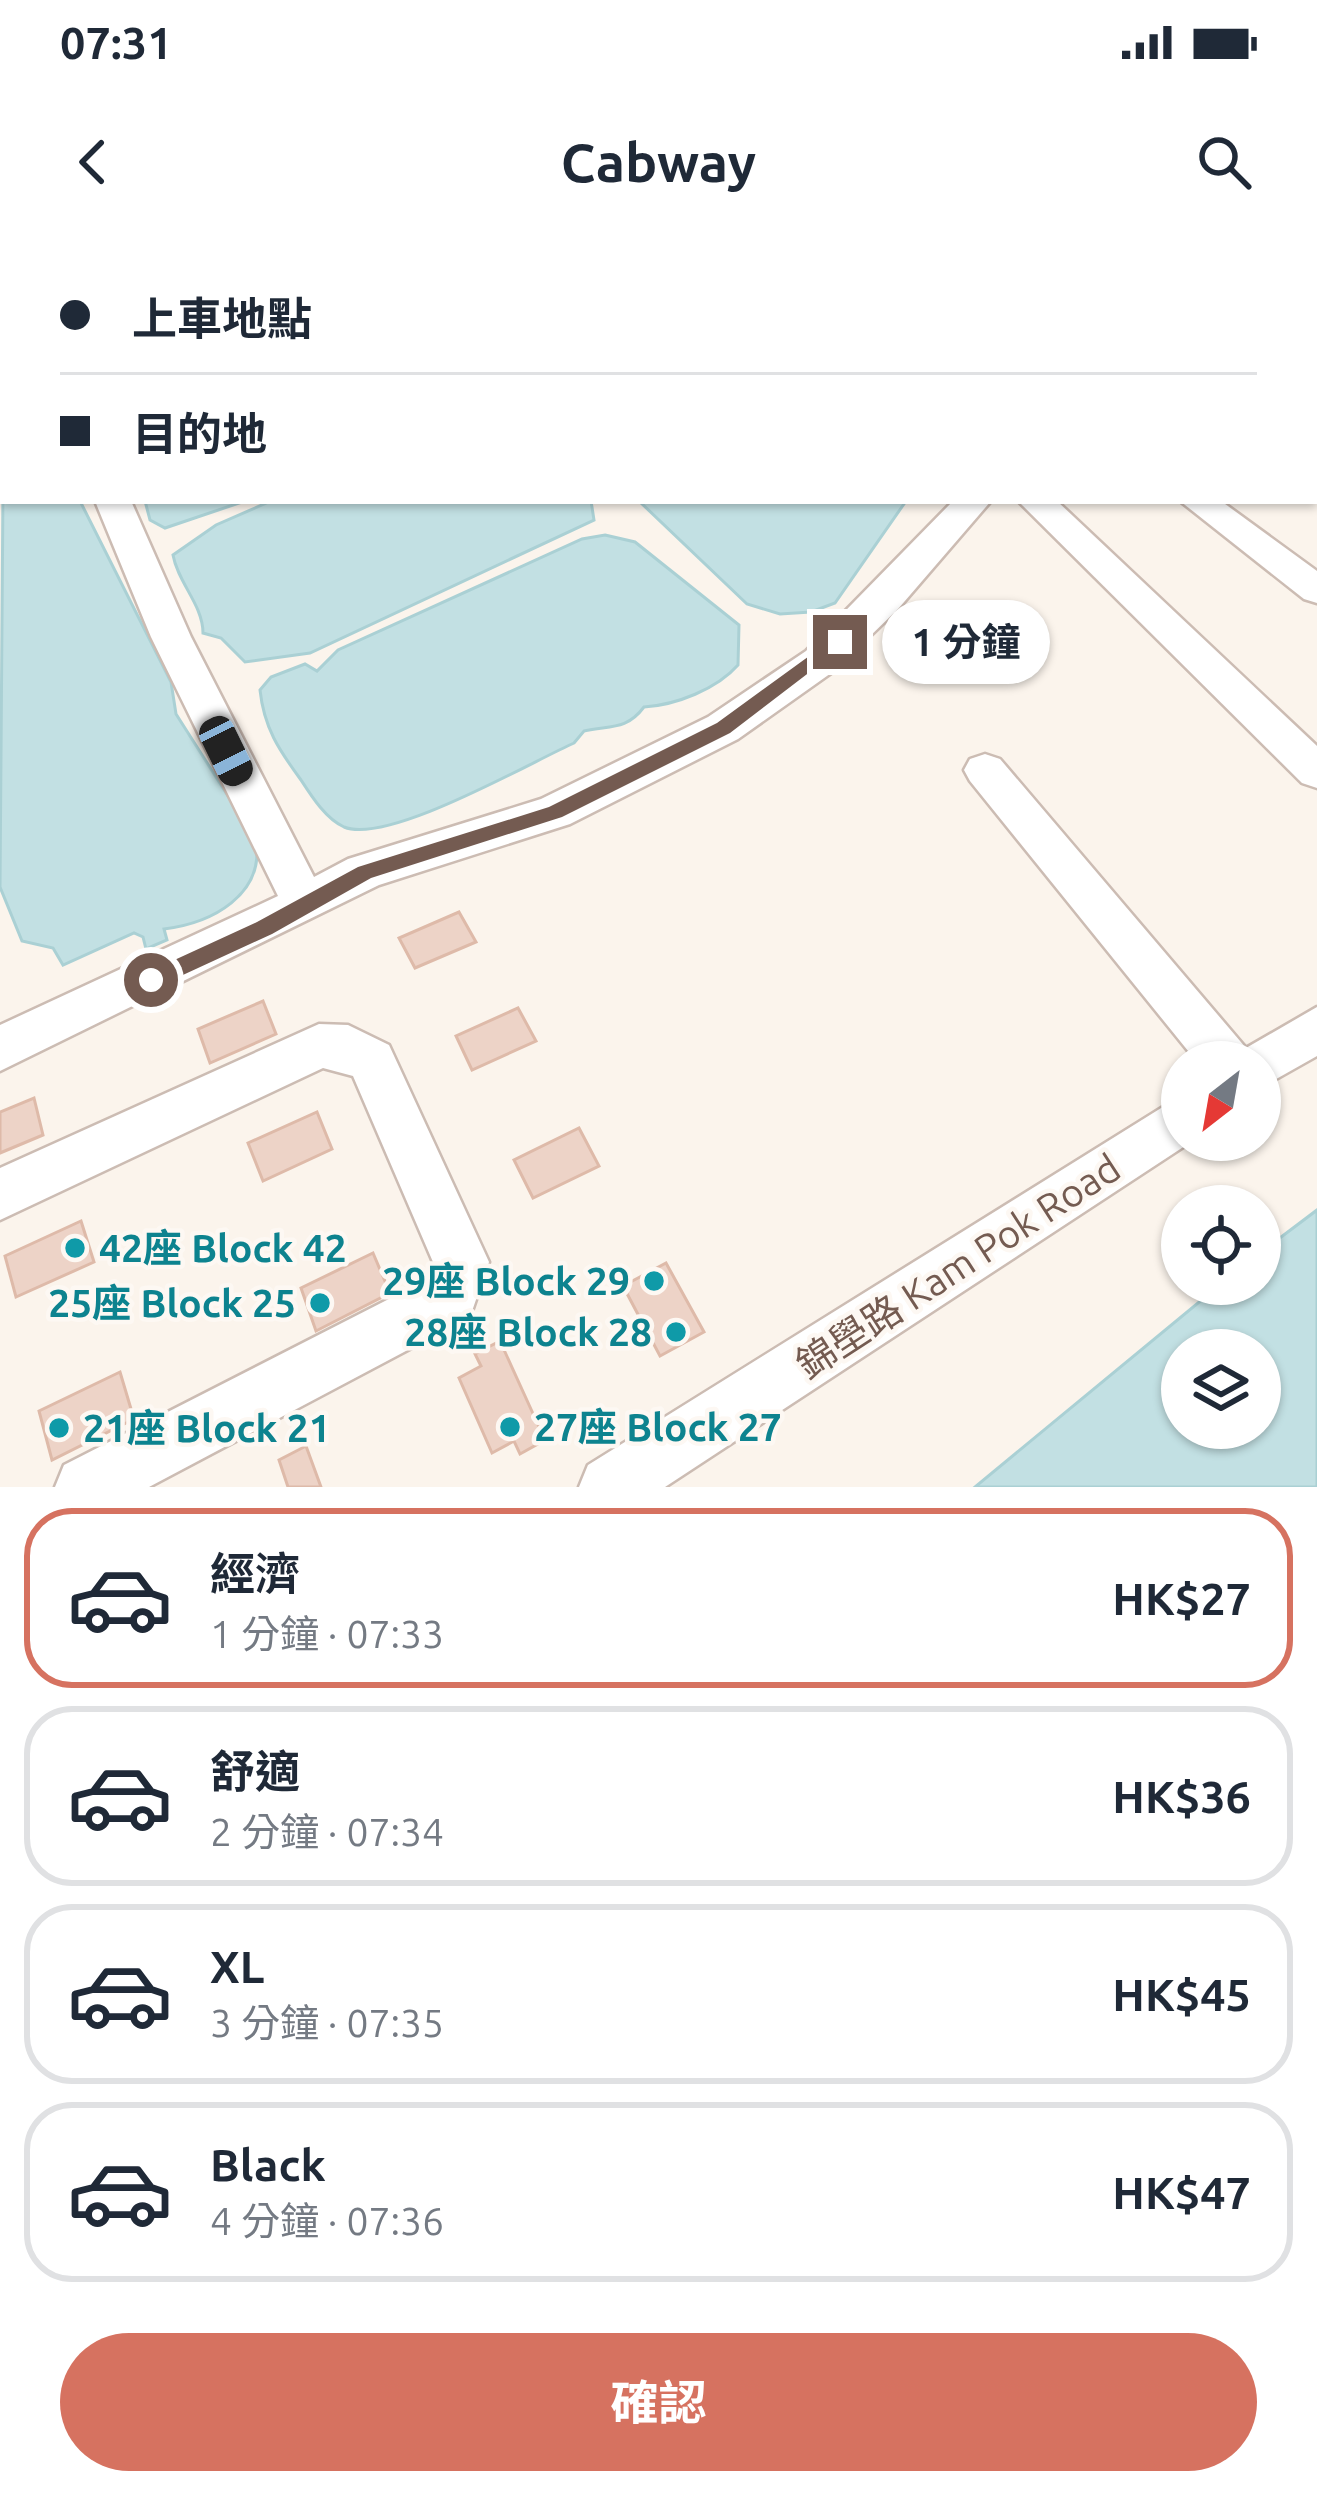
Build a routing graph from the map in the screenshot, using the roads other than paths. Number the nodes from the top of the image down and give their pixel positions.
1 (114, 504) edge
2 (970, 504) edge
3 (1039, 504) edge
4 (1202, 504) edge
5 (1317, 590) edge
6 (985, 770) dead end
7 (1317, 772) edge
8 (304, 904) junction
9 (1317, 1029) edge
10 (1210, 1041) edge
11 (0, 1048) edge
12 (1281, 1052) edge
13 (1161, 1133) edge
14 (0, 1195) edge
15 (86, 1487) edge
16 (610, 1487) edge

1 - 8 street
2 - 8 street
3 - 7 street
4 - 5 street
6 - 10 street
8 - 11 street
9 - 12 street
13 - 16 street, 錦壆路 Kam Pok Road
14 - 15 street

